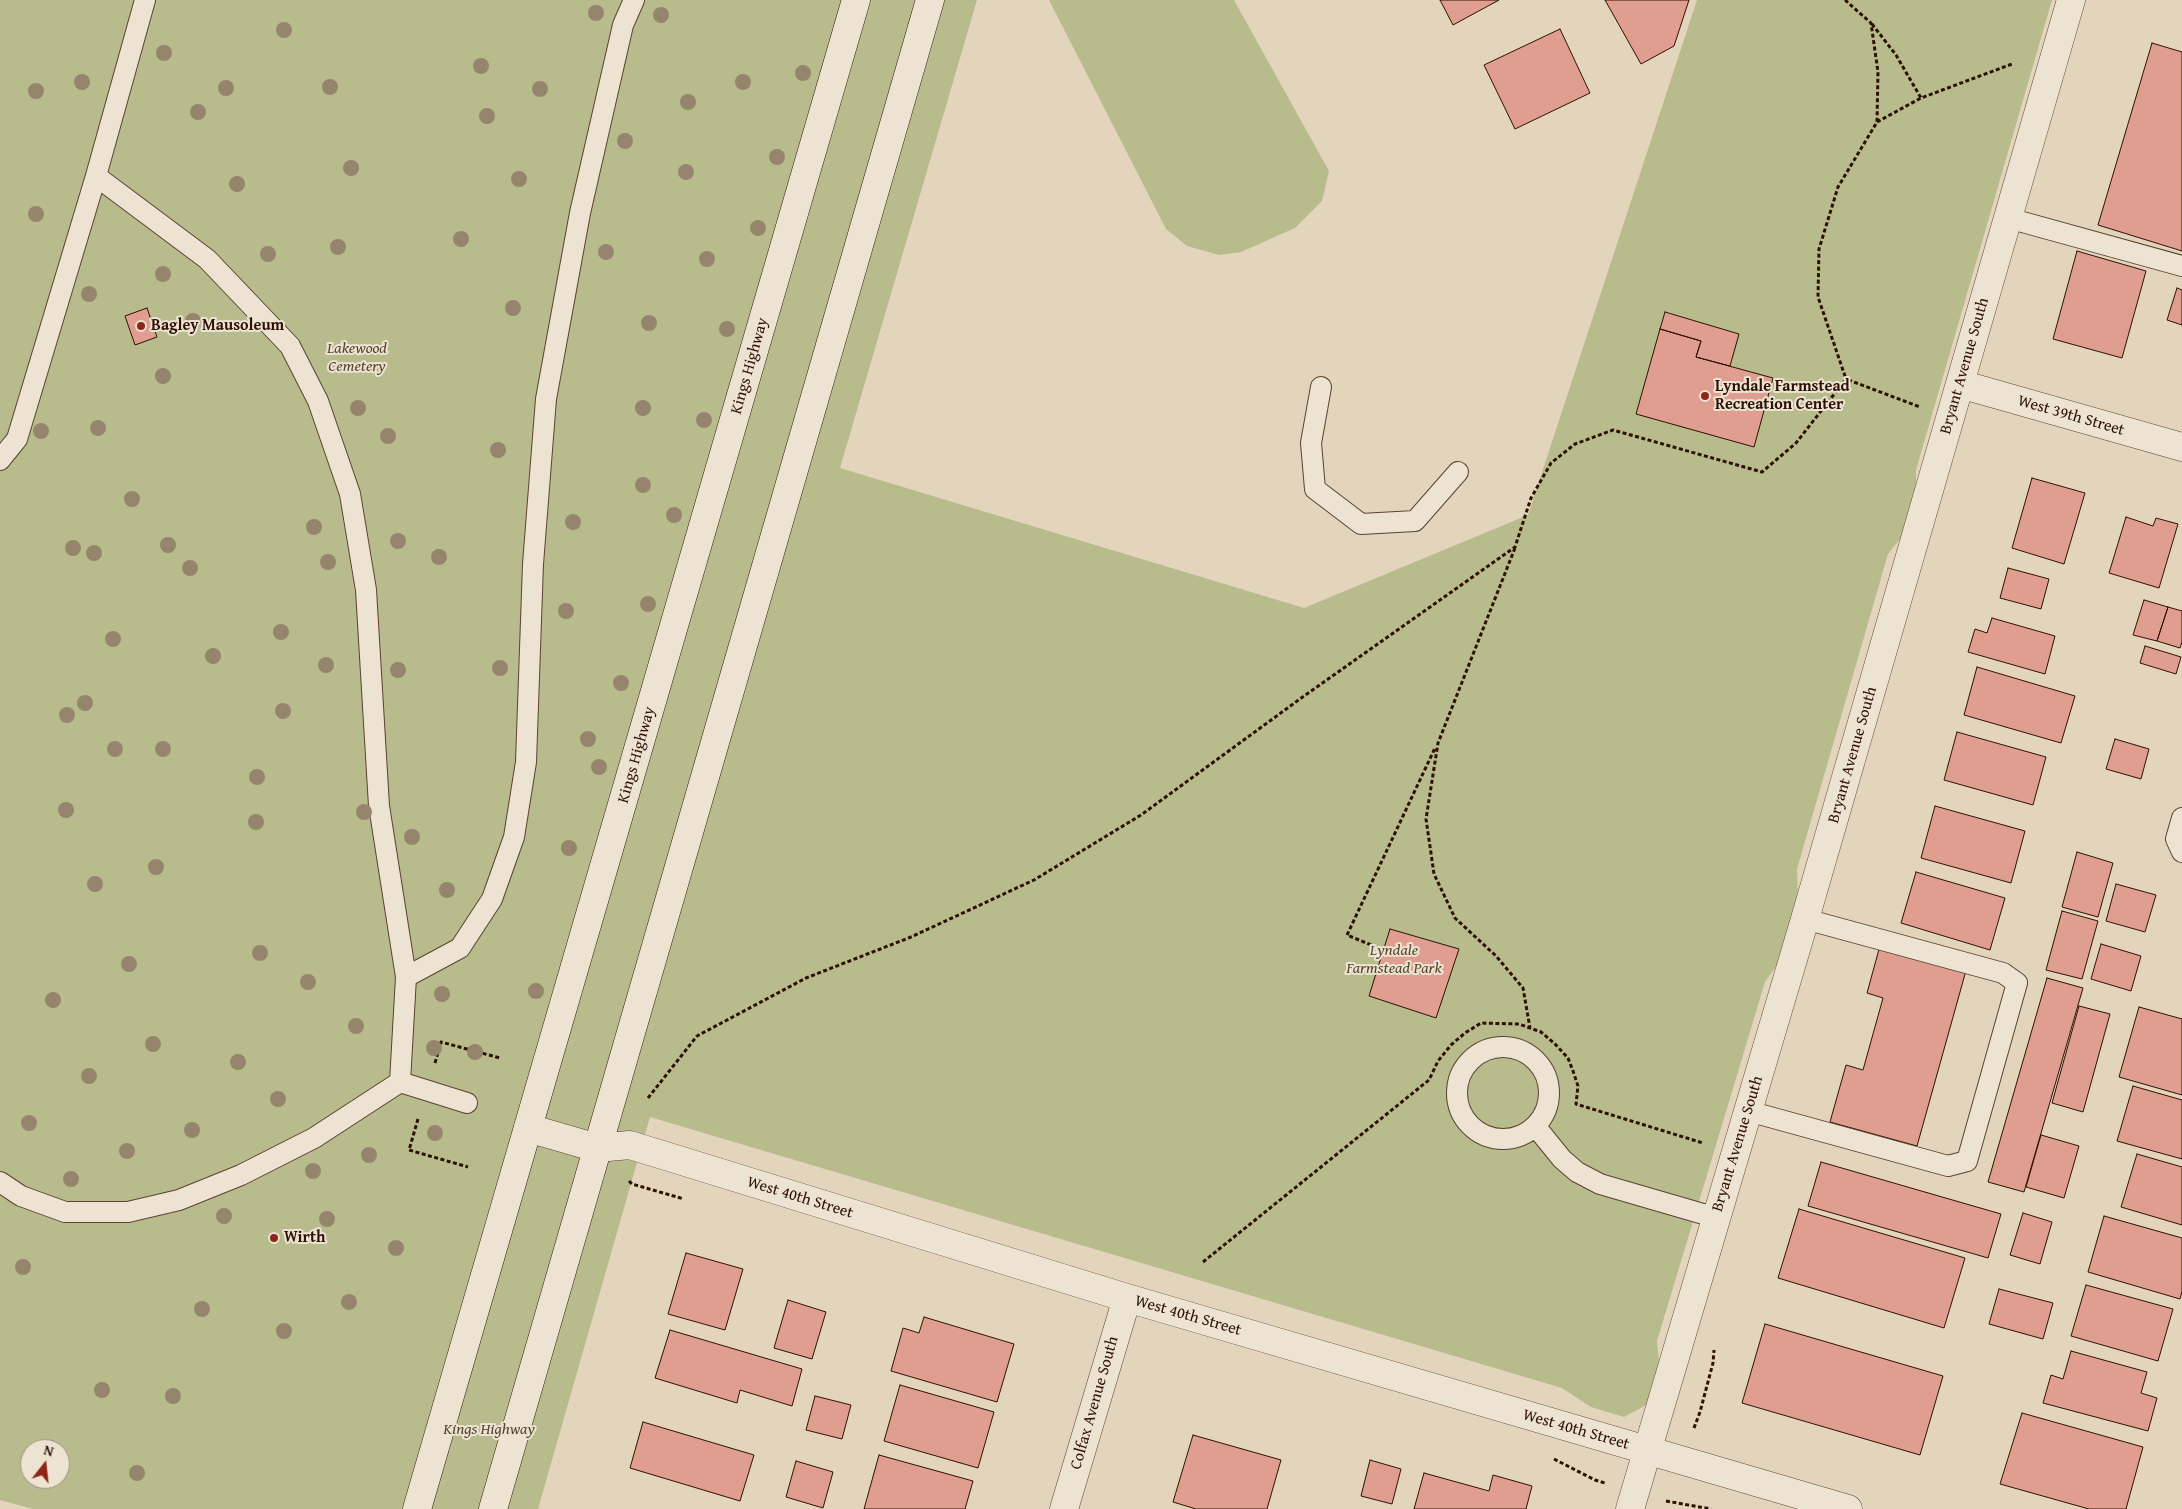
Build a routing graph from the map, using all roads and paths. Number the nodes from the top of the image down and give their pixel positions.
1 (145, 0) edge
2 (634, 0) edge
3 (856, 0) edge
4 (930, 0) edge
5 (1845, 0) edge
6 (2071, 0) edge
7 (1871, 23) junction
8 (2012, 64) dead end
9 (1921, 98) junction
10 (1877, 122) junction
11 (96, 176) junction
12 (2008, 218) junction
13 (2182, 266) edge
14 (1846, 379) junction
15 (1960, 384) junction
16 (1321, 388) dead end
17 (1951, 417) junction
18 (2182, 447) edge
19 (0, 460) edge
20 (1458, 472) dead end
21 (1515, 547) junction
22 (1438, 743) junction
23 (2182, 818) edge
24 (2182, 852) edge
25 (1805, 919) junction
26 (1371, 946) dead end
27 (406, 977) junction
28 (1530, 1028) junction
29 (400, 1082) junction
30 (646, 1100) dead end
31 (467, 1103) dead end
32 (1748, 1111) junction
33 (1536, 1127) junction
34 (528, 1128) junction
35 (1707, 1144) dead end
36 (597, 1148) junction
37 (0, 1182) edge
38 (1716, 1218) junction
39 (1203, 1262) dead end
40 (1127, 1298) junction
41 (1647, 1450) junction
42 (417, 1509) edge
43 (493, 1509) edge
44 (1064, 1509) edge
45 (1630, 1509) edge
46 (1848, 1509) edge

1 - 11 lane
2 - 27 lane
3 - 34 street, Kings Highway
4 - 36 street
5 - 7 path
6 - 12 street, Bryant Avenue South
7 - 9 path
7 - 10 path
8 - 9 path
9 - 10 path
10 - 14 path
11 - 19 lane
11 - 27 lane
12 - 13 lane
12 - 15 street, Bryant Avenue South
14 - 17 path
14 - 21 path
15 - 17 street, Bryant Avenue South
15 - 18 street, West 39th Street
16 - 20 lane
17 - 25 street, Bryant Avenue South
21 - 22 path
21 - 30 path
22 - 26 path
22 - 28 path
23 - 24 lane
25 - 32 street, Bryant Avenue South
25 - 32 lane
27 - 29 lane
28 - 35 path
28 - 39 path
29 - 31 lane
29 - 37 lane
32 - 38 street, Bryant Avenue South
33 - 33 lane
33 - 38 lane
34 - 36 street, West 40th Street
34 - 42 street, Kings Highway
36 - 40 street, West 40th Street
36 - 43 street
38 - 41 street, Bryant Avenue South
40 - 41 street, West 40th Street
40 - 44 street, Colfax Avenue South
41 - 45 street, Bryant Avenue South
41 - 46 street, West 40th Street

